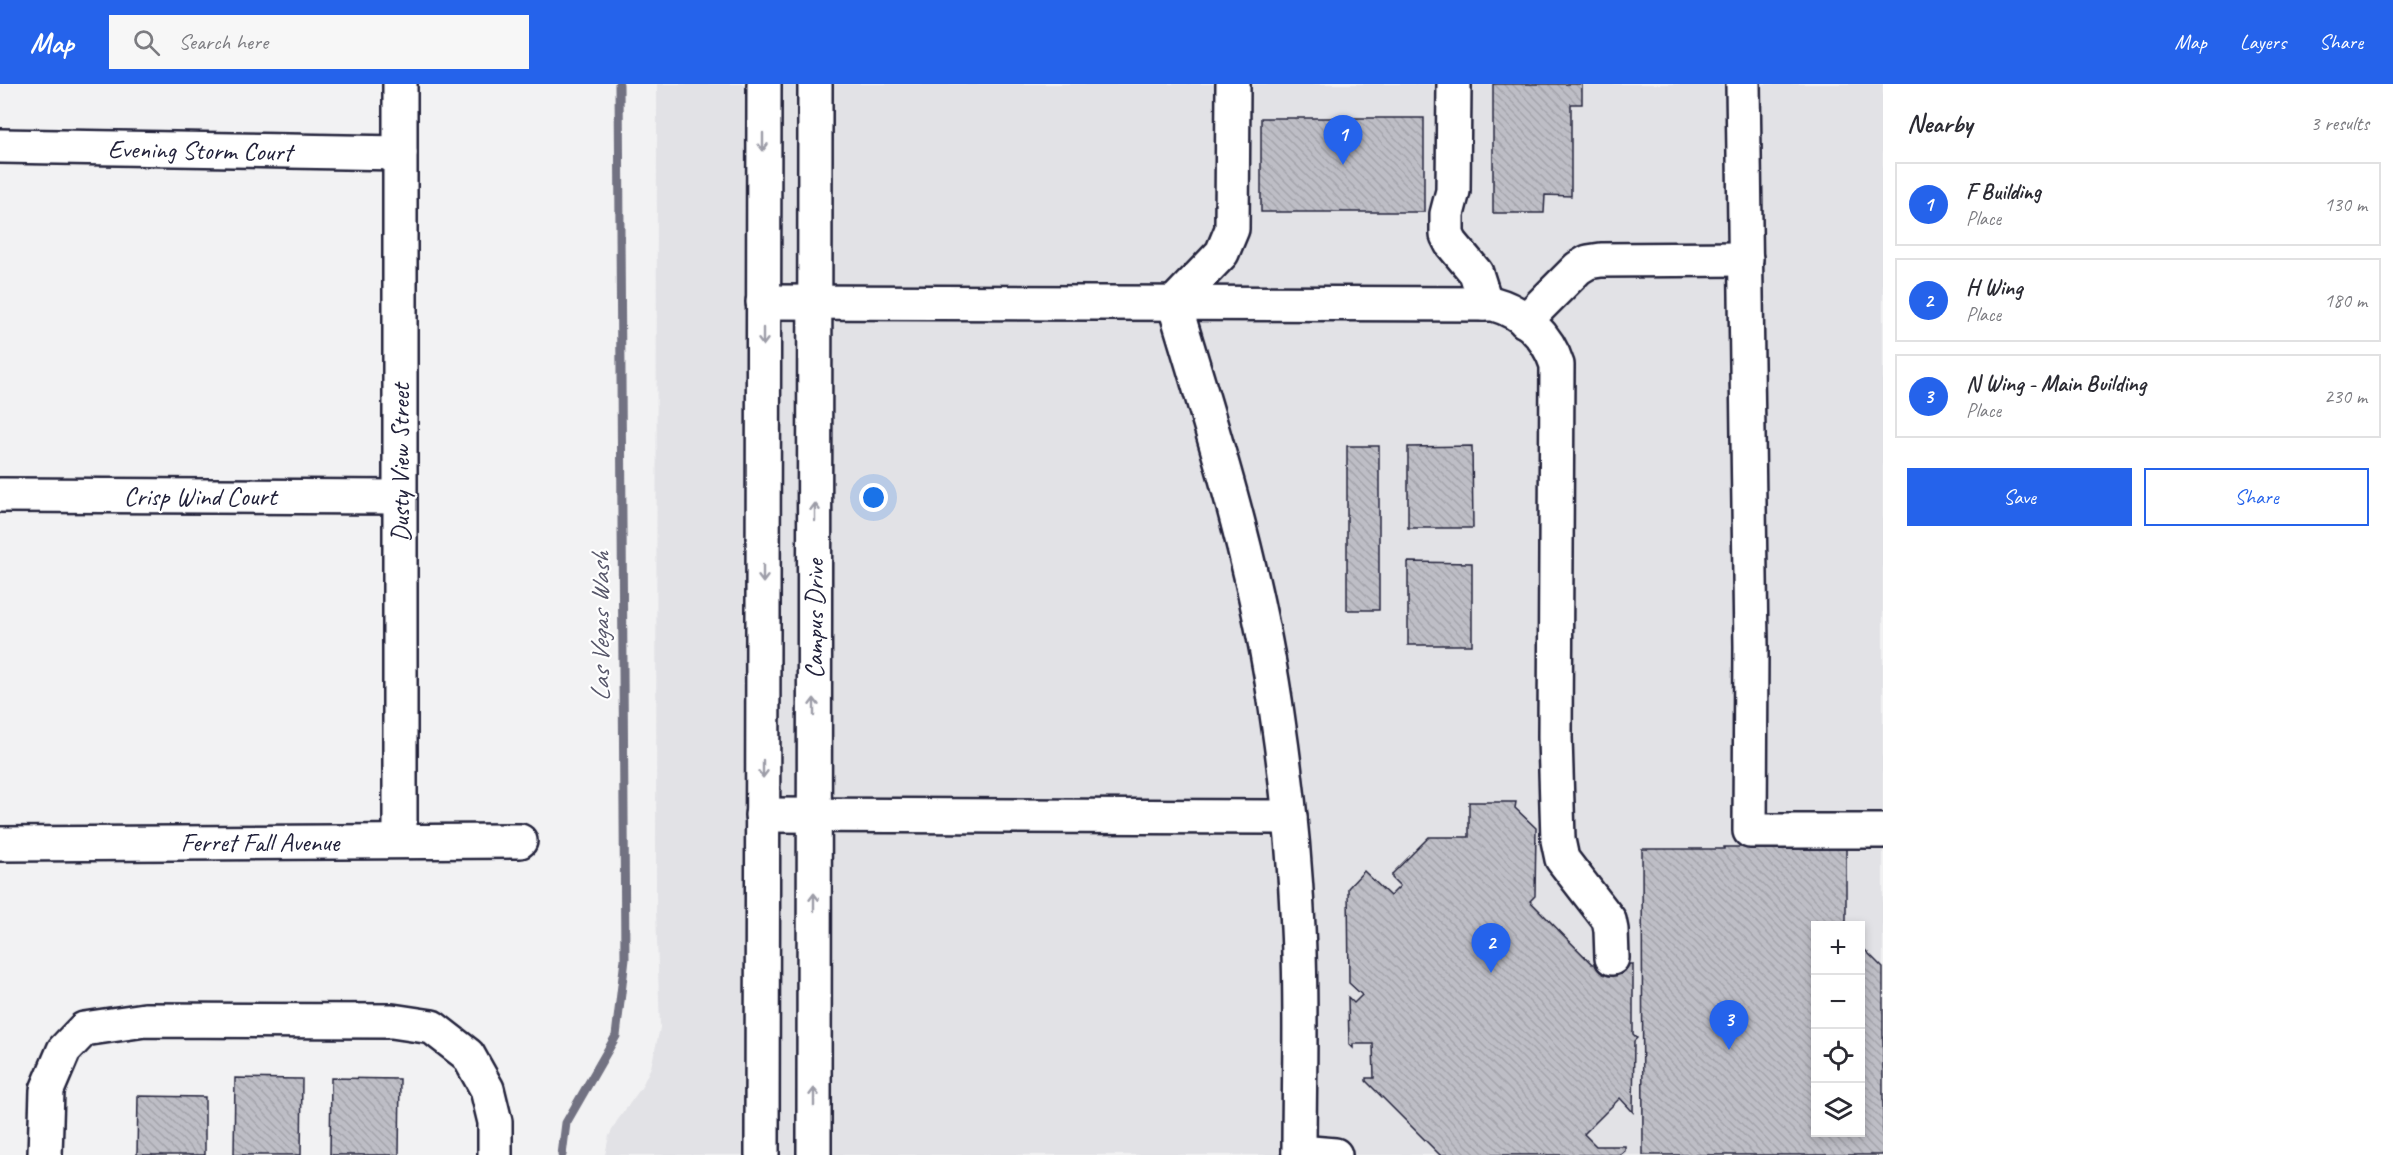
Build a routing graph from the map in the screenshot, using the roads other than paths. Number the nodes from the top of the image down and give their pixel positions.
1 (400, 84) edge
2 (764, 84) edge
3 (815, 84) edge
4 (1233, 84) edge
5 (1454, 84) edge
6 (1743, 84) edge
7 (0, 146) edge
8 (400, 153) junction
9 (1746, 259) junction
10 (763, 302) junction
11 (815, 302) junction
12 (1174, 303) junction
13 (1483, 304) junction
14 (1525, 321) junction
15 (0, 495) edge
16 (400, 497) junction
17 (762, 815) junction
18 (814, 816) junction
19 (1290, 817) junction
20 (1883, 831) edge
21 (400, 841) junction
22 (520, 841) dead end
23 (0, 844) edge
24 (1612, 958) dead end
25 (1299, 1154) edge
26 (45, 1155) edge
27 (495, 1155) edge
28 (762, 1155) edge
29 (814, 1155) edge
30 (1335, 1155) edge

1 - 8 street, Dusty View Street
2 -> 10 street, Campus Drive
3 - 11 street, Campus Drive
4 - 12 street
5 - 13 street
6 - 9 street
7 - 8 street, Evening Storm Court
8 - 16 street, Dusty View Street
9 - 14 street
9 - 20 street
10 - 11 street
10 -> 17 street, Campus Drive
11 - 12 street
18 -> 11 street, Campus Drive
12 - 13 street
12 - 19 street
13 - 14 street
14 - 24 street
15 - 16 street, Crisp Wind Court
16 - 21 street, Dusty View Street
17 - 18 street
17 - 28 street, Campus Drive
18 - 19 street
29 -> 18 street, Campus Drive
19 - 25 street
21 - 22 street, Ferret Fall Avenue
21 - 23 street, Ferret Fall Avenue
25 - 30 street
26 - 27 street

